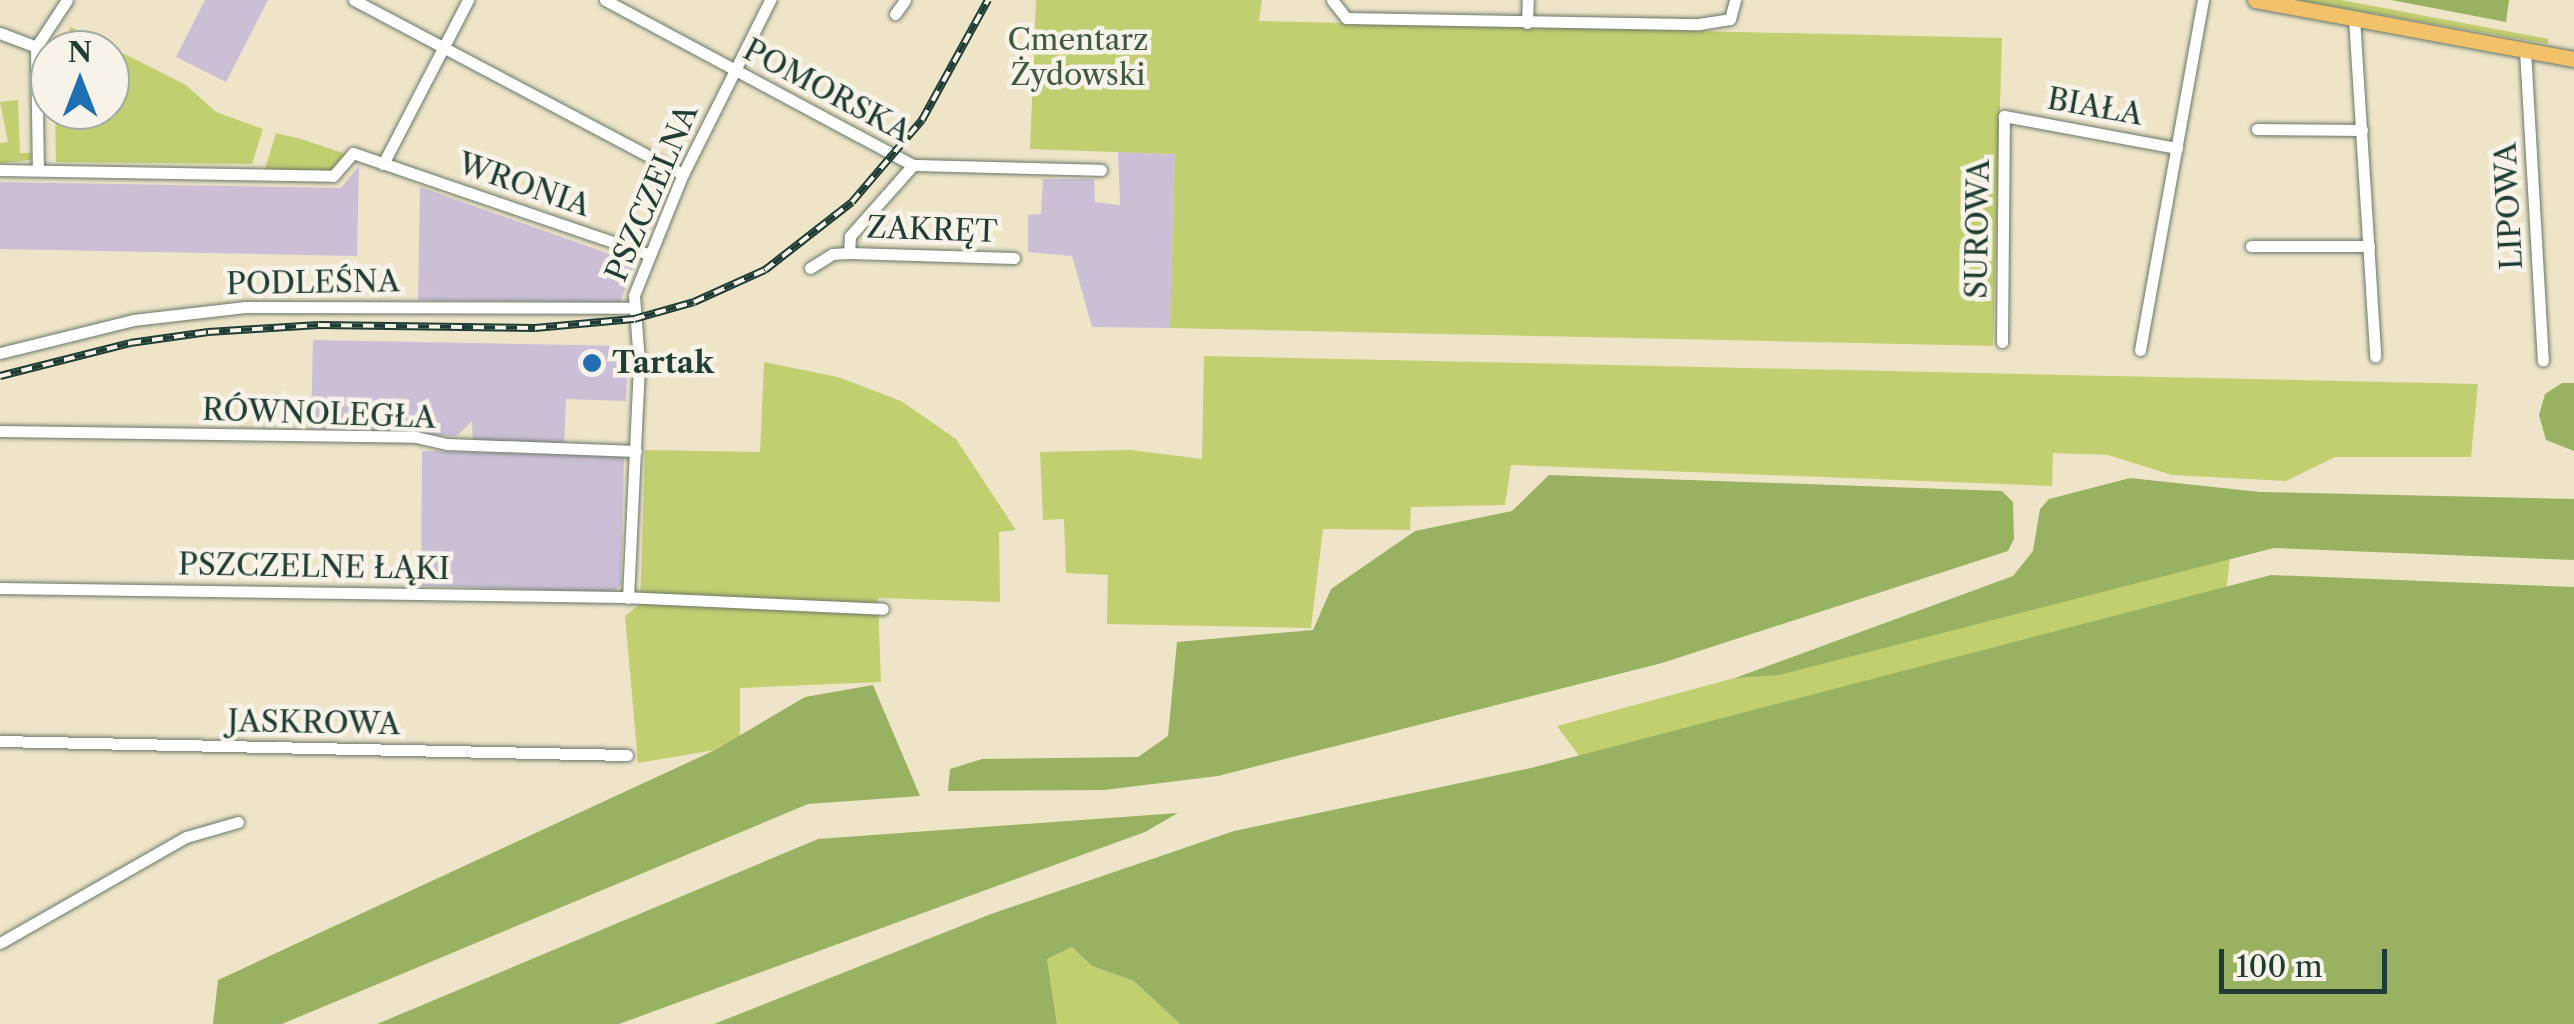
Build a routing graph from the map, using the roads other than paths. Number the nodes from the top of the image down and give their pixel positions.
1 (67, 0) edge
2 (354, 0) edge
3 (468, 0) edge
4 (605, 0) edge
5 (770, 0) edge
6 (904, 0) edge
7 (1332, 0) edge
8 (1528, 0) edge
9 (2203, 0) edge
10 (2255, 0) edge
11 (1735, 5) edge
12 (895, 14) dead end
13 (2354, 18) junction
14 (1527, 22) junction
15 (47, 30) edge
16 (0, 33) edge
17 (30, 45) edge
18 (444, 47) junction
19 (2525, 50) junction
20 (2574, 60) edge
21 (735, 69) junction
22 (2004, 116) joint
23 (37, 130) edge
24 (2257, 130) dead end
25 (2362, 130) junction
26 (2177, 148) junction
27 (384, 164) junction
28 (913, 165) junction
29 (0, 170) edge
30 (38, 170) junction
31 (1101, 170) dead end
32 (682, 174) junction
33 (2250, 246) dead end
34 (2370, 246) junction
35 (849, 253) junction
36 (648, 254) junction
37 (1014, 258) dead end
38 (810, 268) dead end
39 (632, 308) junction
40 (2002, 342) dead end
41 (2140, 350) dead end
42 (0, 353) edge
43 (2374, 356) dead end
44 (2544, 360) dead end
45 (0, 431) edge
46 (636, 451) junction
47 (0, 588) edge
48 (628, 598) junction
49 (884, 609) dead end
50 (0, 741) edge
51 (627, 755) dead end
52 (238, 822) dead end
53 (0, 942) edge

1 - 15 street
2 - 18 street
3 - 18 street
4 - 21 street, POMORSKA
5 - 21 street, PSZCZELNA
6 - 12 street
7 - 14 street
8 - 14 street
9 - 26 street
10 - 13 main road
11 - 14 street
13 - 19 main road
13 - 25 street
16 - 17 street
18 - 27 street
18 - 32 street
19 - 20 main road
19 - 44 street, LIPOWA
21 - 28 street, POMORSKA
21 - 32 street, PSZCZELNA
22 - 26 street, BIAŁA
22 - 40 street, SUROWA
23 - 30 street
24 - 25 street
25 - 34 street
26 - 41 street
27 - 30 street
27 - 36 street, WRONIA
28 - 31 street, POMORSKA
28 - 35 street, ZAKRĘT
29 - 30 street
32 - 36 street, PSZCZELNA
33 - 34 street
34 - 43 street
35 - 37 street, ZAKRĘT
35 - 38 street, ZAKRĘT
36 - 39 street, PSZCZELNA
39 - 42 street, PODLEŚNA
39 - 46 street, PSZCZELNA
45 - 46 street, RÓWNOLEGŁA
46 - 48 street, PSZCZELNA
47 - 48 street, PSZCZELNE ŁĄKI
48 - 49 street, PSZCZELNE ŁĄKI
50 - 51 street, JASKROWA
52 - 53 street

